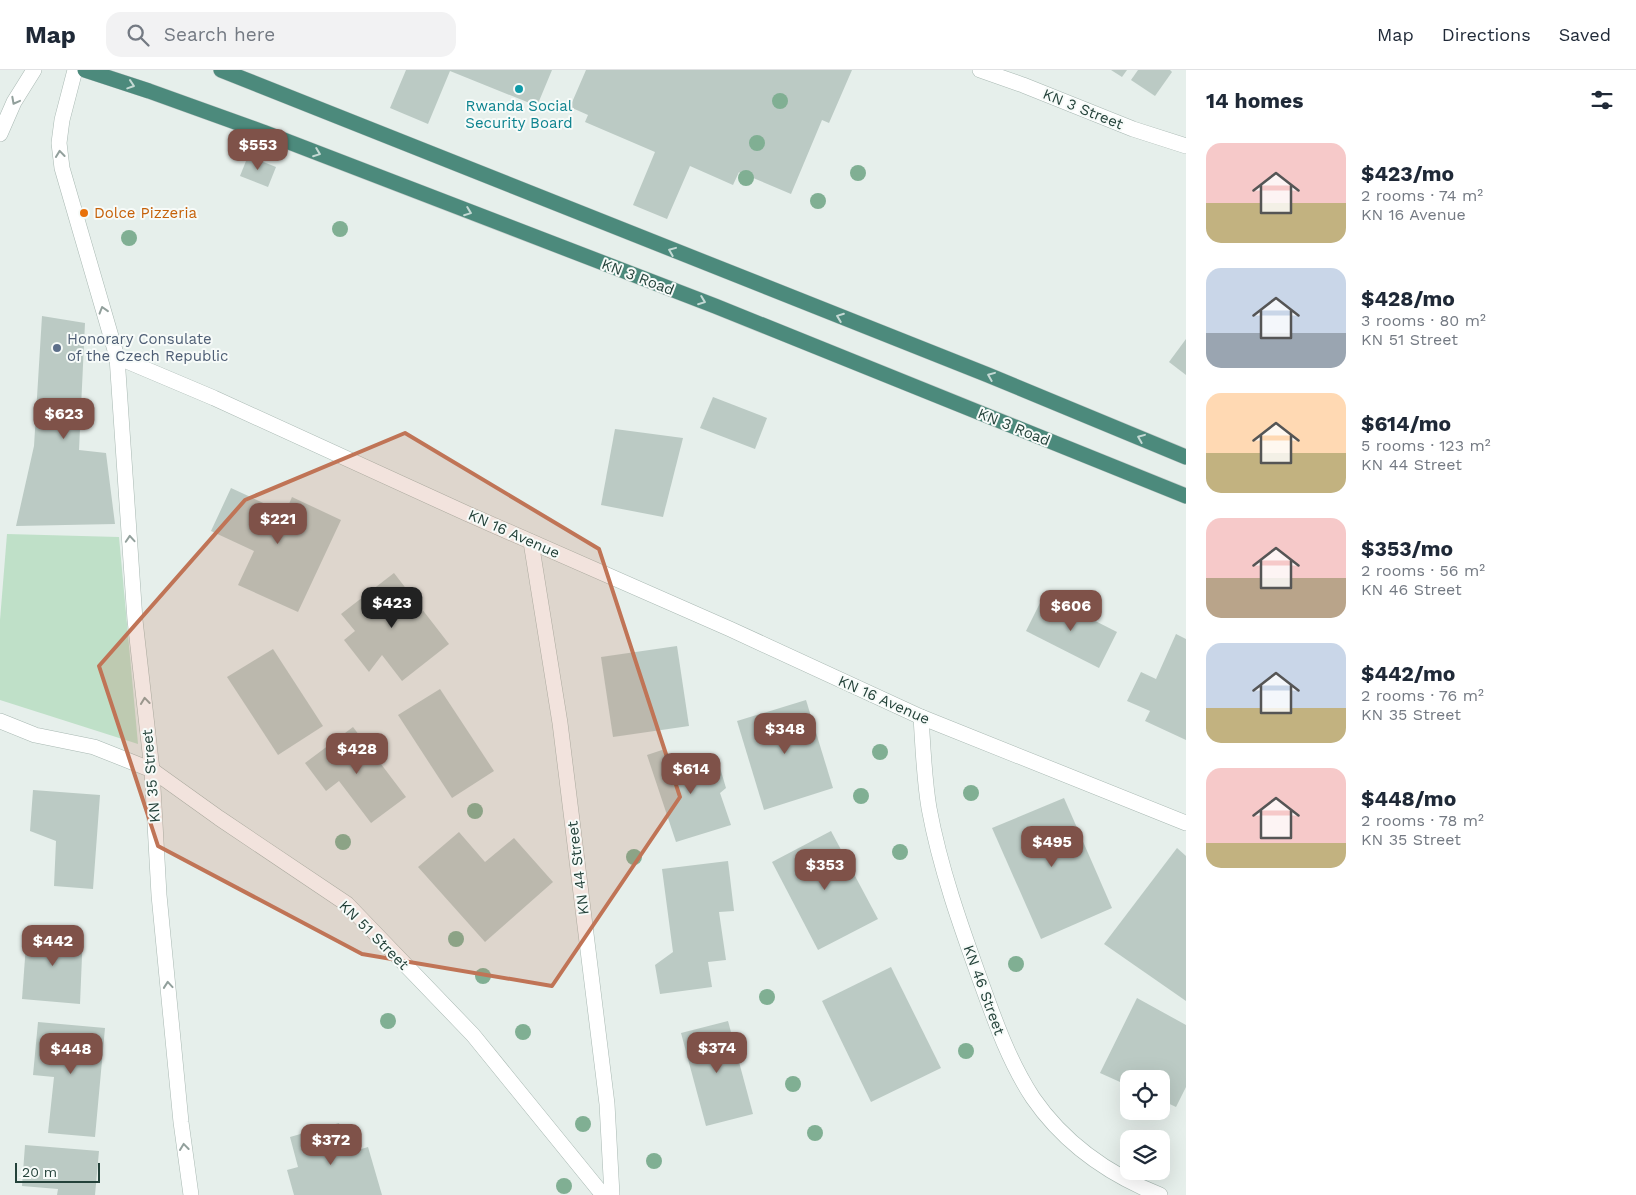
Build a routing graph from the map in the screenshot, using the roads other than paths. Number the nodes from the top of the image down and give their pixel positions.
1 (34, 70) edge
2 (75, 70) edge
3 (85, 70) edge
4 (221, 70) edge
5 (980, 70) edge
6 (0, 134) edge
7 (1186, 146) edge
8 (117, 357) junction
9 (1186, 457) edge
10 (1186, 496) edge
11 (531, 542) junction
12 (921, 717) junction
13 (0, 721) edge
14 (152, 770) junction
15 (1186, 823) edge
16 (190, 1195) edge
17 (603, 1195) edge
18 (612, 1195) edge
19 (1160, 1195) edge

1 -> 6 street
8 -> 2 street
3 -> 10 highway, KN 3 Road
9 -> 4 highway
5 - 7 street, KN 3 Street
8 - 11 street, KN 16 Avenue
14 -> 8 street, KN 35 Street
11 - 12 street, KN 16 Avenue
11 - 18 street, KN 44 Street
12 - 15 street, KN 16 Avenue
12 - 19 street, KN 46 Street
13 - 14 street, KN 51 Street
16 -> 14 street, KN 35 Street
14 - 17 street, KN 51 Street

